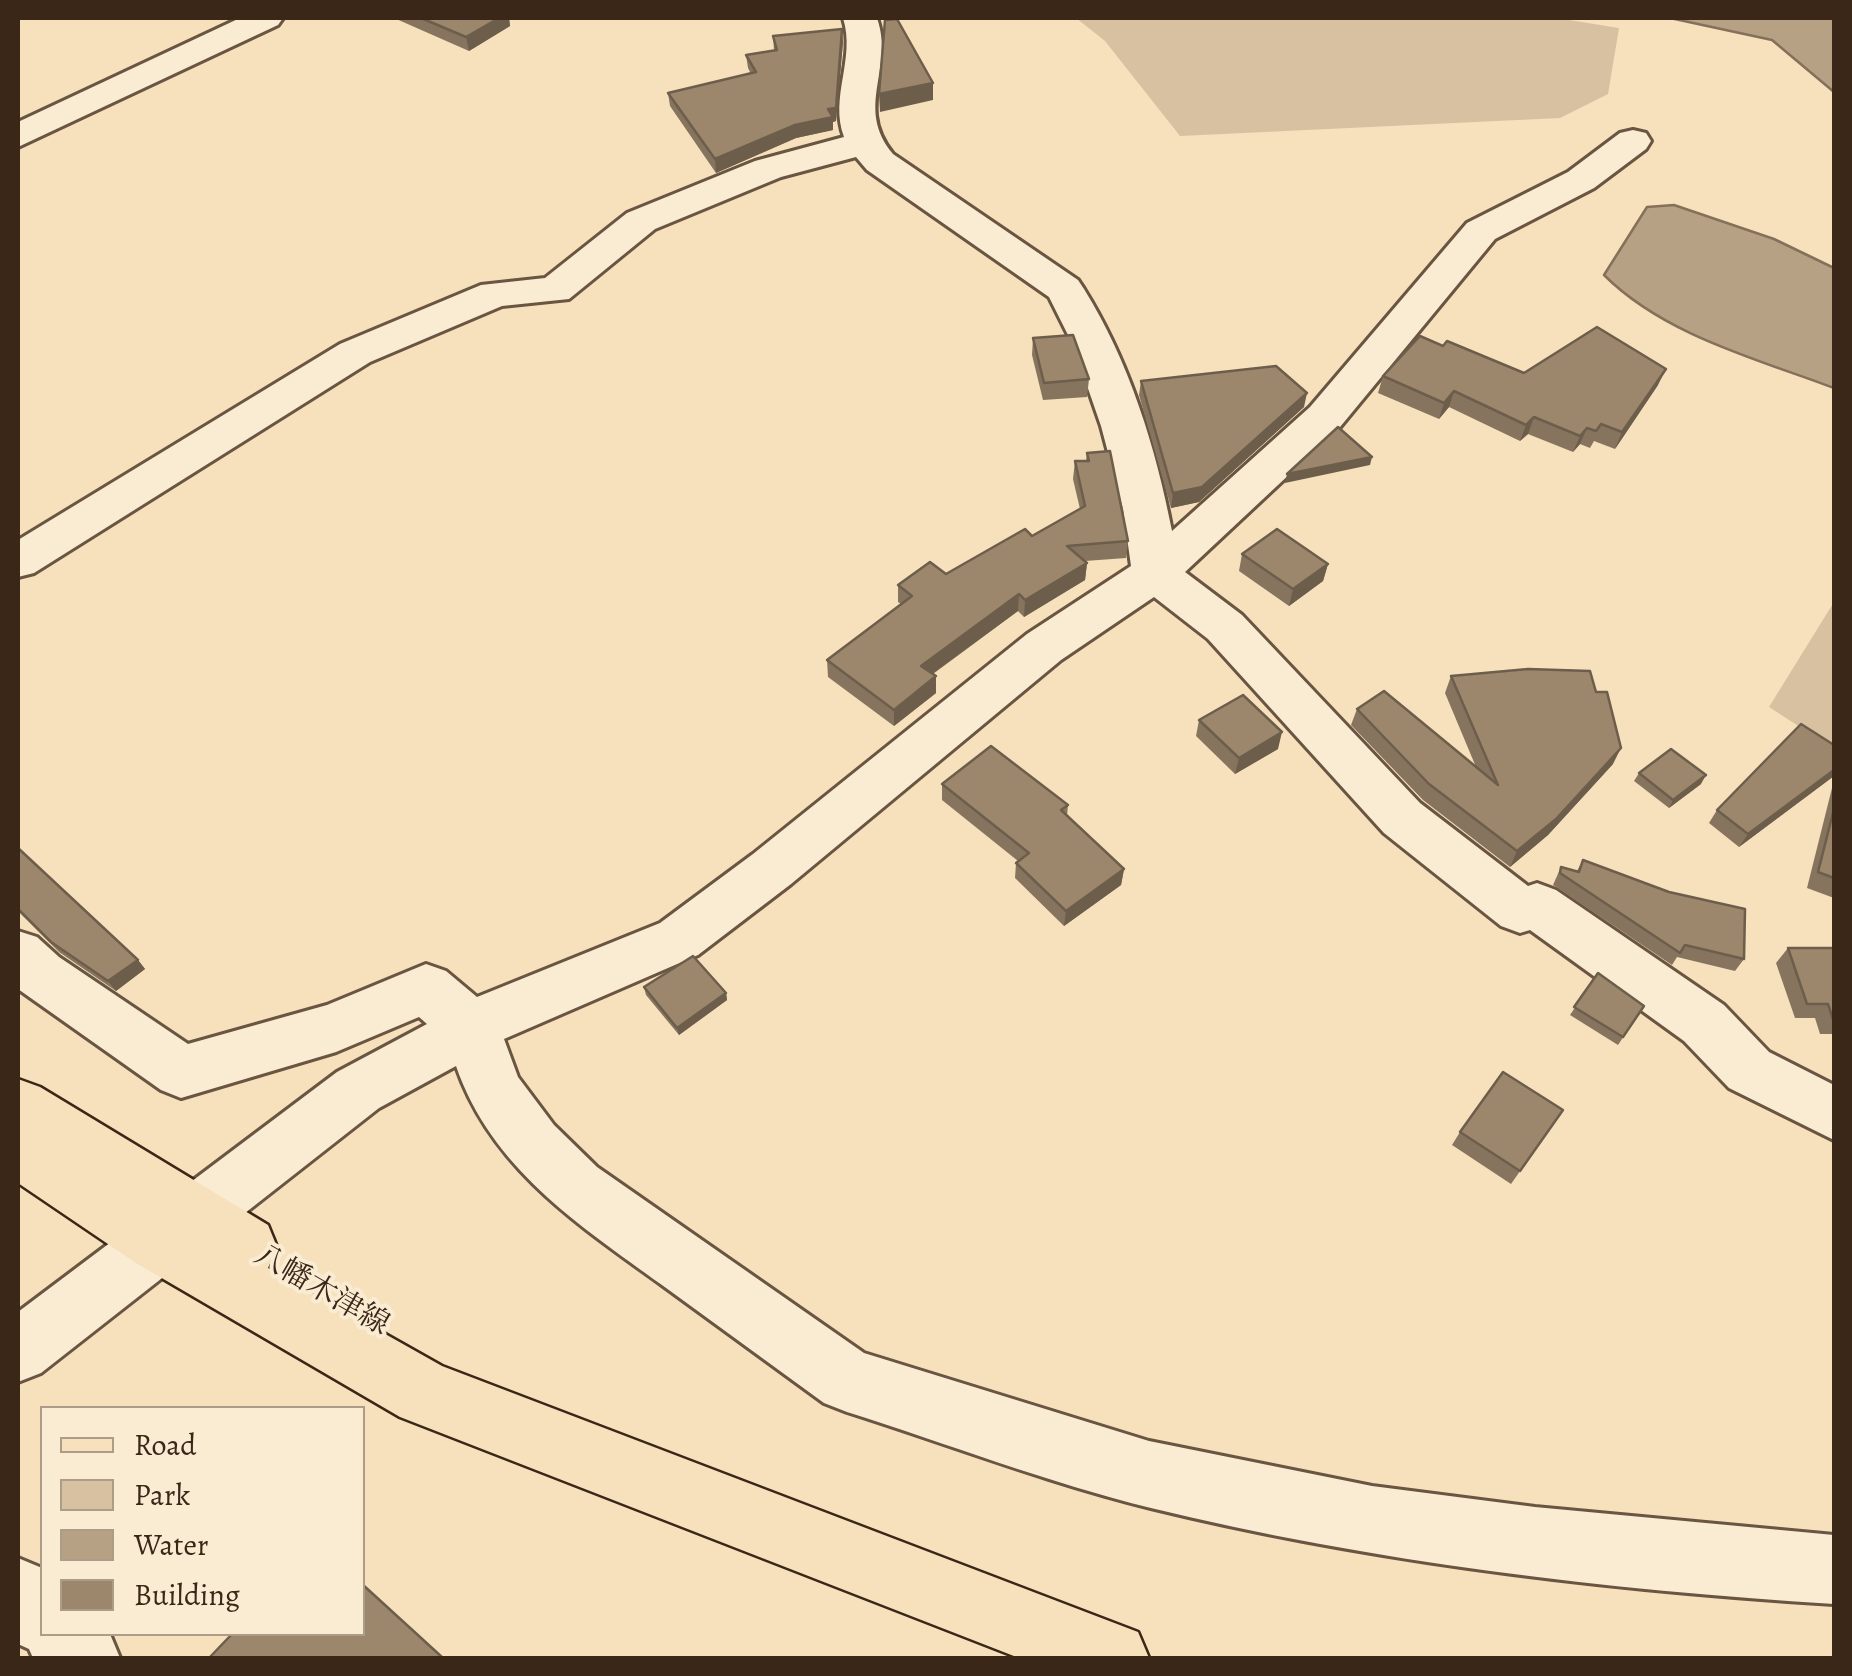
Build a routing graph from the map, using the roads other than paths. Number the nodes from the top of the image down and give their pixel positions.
1 (266, 18) edge
2 (860, 18) edge
3 (18, 136) edge
4 (1633, 142) dead end
5 (860, 144) junction
6 (18, 561) edge
7 (1156, 573) junction
8 (18, 954) edge
9 (472, 1028) junction
10 (18, 1107) edge
11 (1834, 1114) edge
12 (18, 1148) edge
13 (175, 1228) junction
14 (18, 1351) edge
15 (1834, 1570) edge
16 (18, 1593) edge
17 (40, 1617) edge
18 (60, 1636) edge
19 (85, 1658) edge
20 (1112, 1658) edge

1 - 3 street
2 - 5 street
4 - 7 street
5 - 6 street
5 - 7 street
7 - 9 street
7 - 11 street
8 - 9 street
9 - 13 street
9 - 15 street
10 - 13 main road, 八幡木津線
12 - 13 main road, 八幡木津線
13 - 14 street
13 - 20 main road, 八幡木津線
16 - 17 street
18 - 19 street

